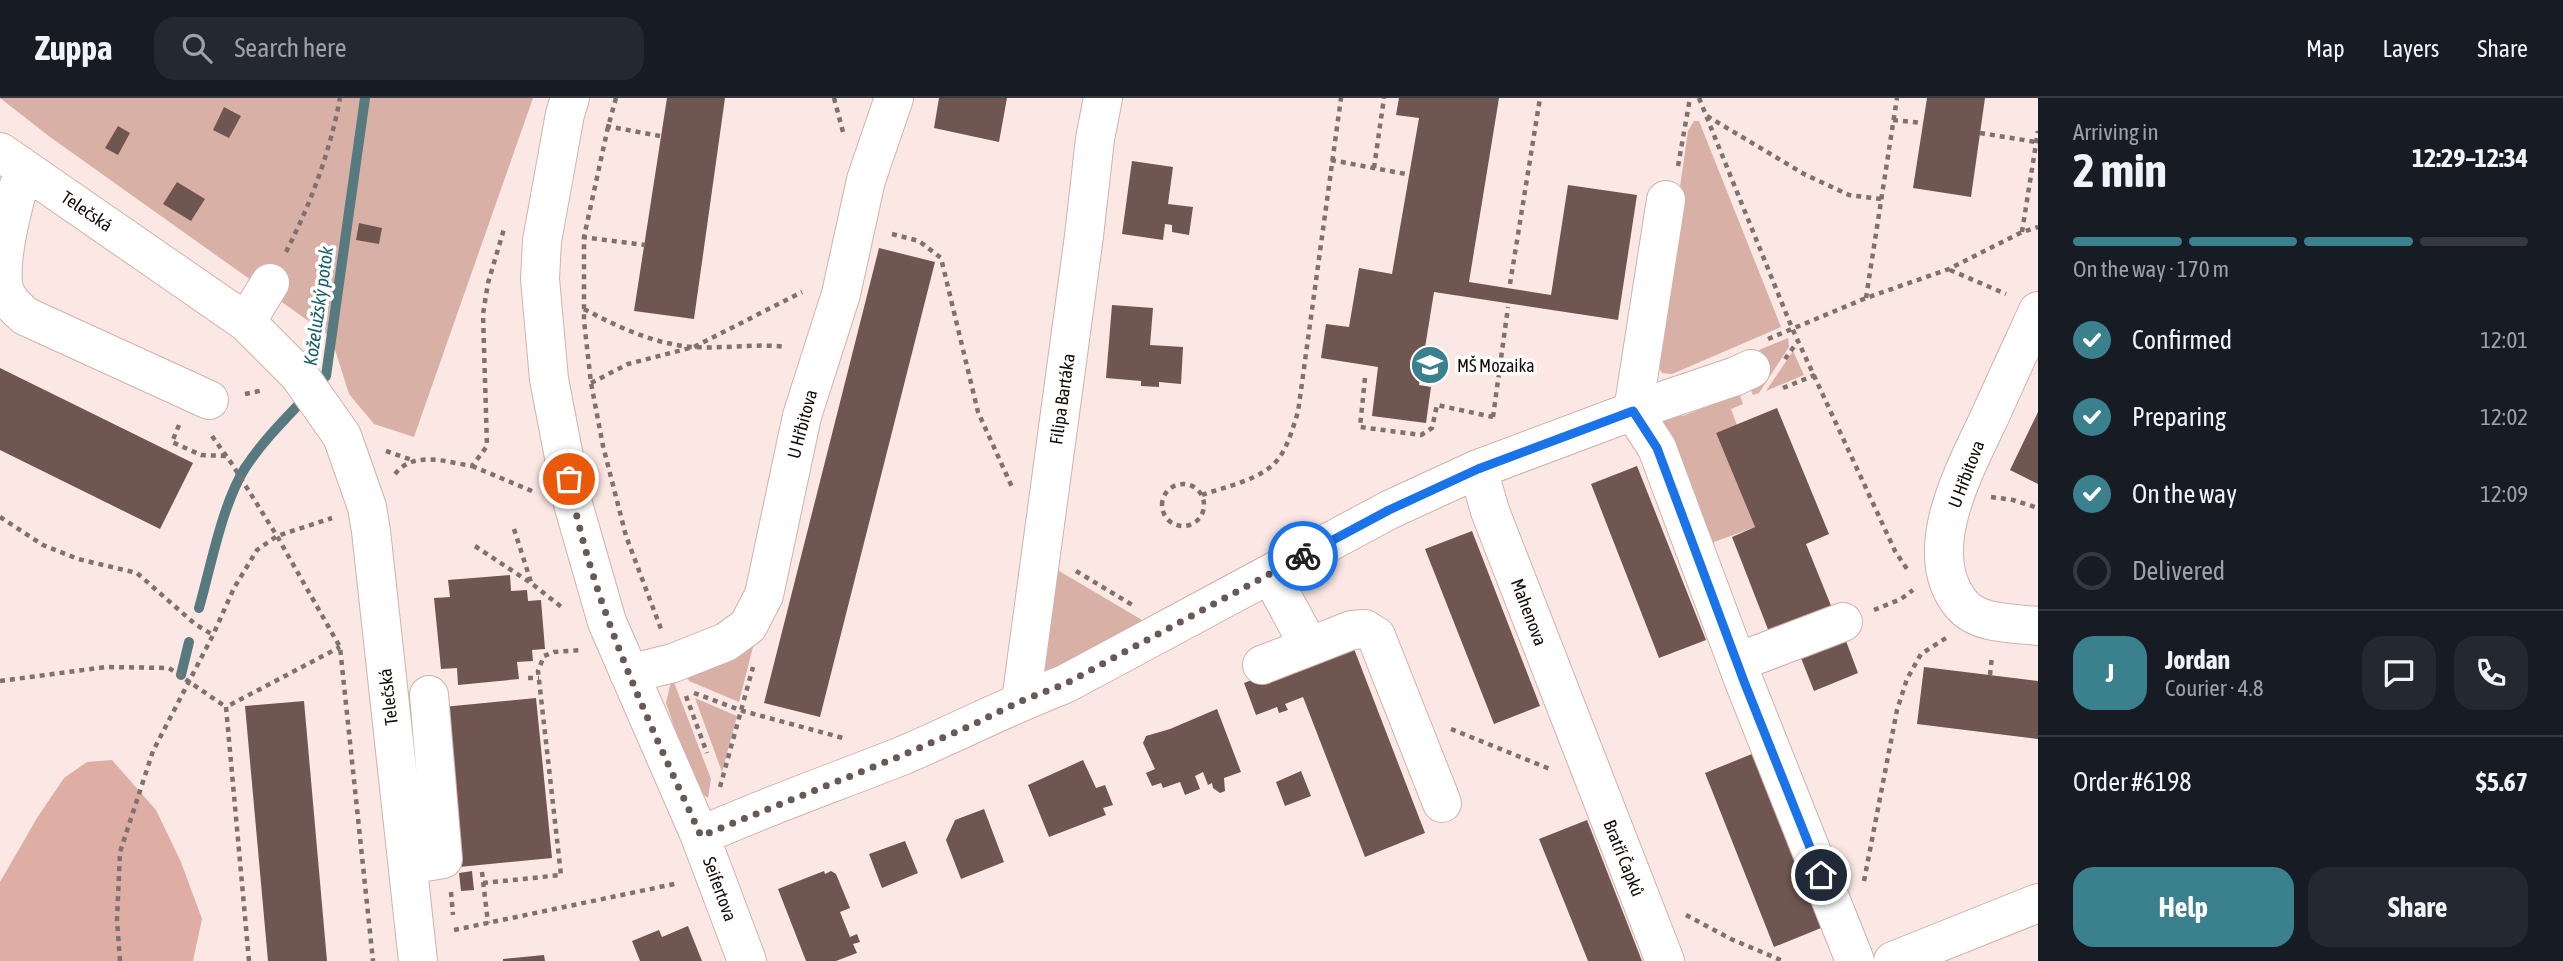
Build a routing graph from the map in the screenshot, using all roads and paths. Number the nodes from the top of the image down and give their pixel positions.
1 (340, 98) edge
2 (570, 98) edge
3 (616, 98) edge
4 (894, 98) edge
5 (1103, 98) edge
6 (1340, 98) edge
7 (1384, 98) edge
8 (1540, 98) edge
9 (1690, 98) edge
10 (1699, 98) edge
11 (1897, 98) edge
12 (1706, 116) junction
13 (1893, 120) junction
14 (1923, 123) dead end
15 (608, 127) junction
16 (2038, 131) edge
17 (1980, 133) dead end
18 (660, 136) dead end
19 (2036, 142) junction
20 (12, 160) edge
21 (1331, 160) junction
22 (1374, 168) junction
23 (1406, 174) dead end
24 (1881, 199) junction
25 (1666, 200) joint
26 (856, 225) junction
27 (505, 226) dead end
28 (2038, 227) edge
29 (2022, 232) junction
30 (584, 237) junction
31 (645, 245) dead end
32 (1949, 270) junction
33 (844, 277) junction
34 (270, 283) joint
35 (1510, 284) dead end
36 (1866, 299) junction
37 (2025, 304) edge
38 (1508, 307) dead end
39 (584, 309) junction
40 (246, 322) junction
41 (1792, 328) junction
42 (694, 347) junction
43 (820, 359) junction
44 (1815, 375) junction
45 (1365, 378) dead end
46 (1763, 380) joint
47 (591, 383) junction
48 (316, 398) junction
49 (209, 400) joint
50 (1633, 411) junction
51 (172, 442) dead end
52 (472, 466) junction
53 (1478, 469) junction
54 (1013, 488) dead end
55 (1955, 492) junction
56 (1202, 495) junction
57 (558, 500) junction
58 (367, 507) junction
59 (2038, 508) edge
60 (0, 517) edge
61 (514, 529) dead end
62 (277, 536) junction
63 (475, 546) dead end
64 (1721, 547) dead end
65 (1270, 574) junction
66 (1934, 576) junction
67 (531, 583) junction
68 (573, 615) dead end
69 (1984, 620) junction
70 (1843, 622) joint
71 (2038, 626) edge
72 (213, 635) junction
73 (1309, 646) junction
74 (340, 647) junction
75 (586, 649) dead end
76 (673, 663) junction
77 (1262, 664) dead end
78 (1749, 666) junction
79 (629, 674) junction
80 (527, 678) dead end
81 (539, 678) junction
82 (189, 680) junction
83 (0, 681) edge
84 (429, 695) dead end
85 (1021, 701) junction
86 (226, 707) junction
87 (743, 711) junction
88 (1408, 713) junction
89 (850, 740) dead end
90 (1584, 755) junction
91 (711, 763) dead end
92 (716, 775) dead end
93 (1442, 803) dead end
94 (701, 836) junction
95 (408, 865) junction
96 (482, 872) dead end
97 (451, 882) dead end
98 (483, 883) junction
99 (679, 883) dead end
100 (1636, 886) junction
101 (1863, 887) dead end
102 (2038, 903) edge
103 (488, 923) junction
104 (121, 961) edge
105 (249, 961) edge
106 (373, 961) edge
107 (418, 961) edge
108 (747, 961) edge
109 (1665, 961) edge
110 (1783, 961) edge
111 (1855, 961) edge
112 (1893, 961) edge

1 - 34 path
2 - 57 street
3 - 15 path
4 - 26 street, U Hřbitova
5 - 85 street, Filipa Bartáka
6 - 21 path
7 - 22 path
8 - 35 path
9 - 25 path
10 - 12 path
11 - 13 path
12 - 24 path
12 - 41 path
13 - 14 path
13 - 24 path
15 - 18 path
15 - 30 path
16 - 19 path
17 - 19 path
19 - 29 path
20 - 40 street, Telečská
20 - 49 street
21 - 22 path
21 - 56 path
22 - 23 path
24 - 36 path
25 - 50 street
26 - 33 street, U Hřbitova
26 - 54 path
27 - 52 path
28 - 29 path
29 - 32 path
30 - 31 path
30 - 39 path
32 - 36 path
32 - 37 path
33 - 42 path
33 - 43 street, U Hřbitova
34 - 40 street
36 - 41 path
37 - 55 street, U Hřbitova
38 - 45 path
39 - 42 path
39 - 47 path
40 - 48 street, Telečská
41 - 44 path
42 - 43 path
42 - 47 path
43 - 76 street, U Hřbitova
44 - 46 path
44 - 66 path
46 - 50 street
47 - 76 path
48 - 49 path
48 - 58 street, Telečská
50 - 53 street
50 - 78 street
51 - 62 path
52 - 57 path
52 - 58 path
53 - 65 street
53 - 90 street, Mahenova
55 - 59 path
55 - 66 street, U Hřbitova
56 - 56 path
57 - 79 street, Seifertova
58 - 62 path
58 - 95 street, Telečská
60 - 72 path
61 - 67 path
62 - 72 path
62 - 74 path
63 - 67 path
64 - 78 street
65 - 73 street
65 - 85 street
66 - 69 street, U Hřbitova
66 - 70 path
67 - 68 path
69 - 71 street
69 - 101 path
70 - 78 street
72 - 82 path
73 - 77 street
73 - 88 street
74 - 86 path
74 - 106 path
75 - 81 path
76 - 79 street, U Hřbitova
78 - 111 street
79 - 94 street, Seifertova
80 - 81 path
81 - 98 path
82 - 83 path
82 - 86 path
82 - 104 path
84 - 95 street
85 - 94 street
86 - 105 path
87 - 89 path
87 - 91 path
87 - 92 path
88 - 90 path
88 - 93 street
90 - 100 street, Bratří Čapků
94 - 108 street, Seifertova
95 - 107 street, Telečská
96 - 98 path
97 - 103 path
98 - 103 path
99 - 103 path
100 - 109 street, Bratří Čapků
100 - 110 path
102 - 112 street

